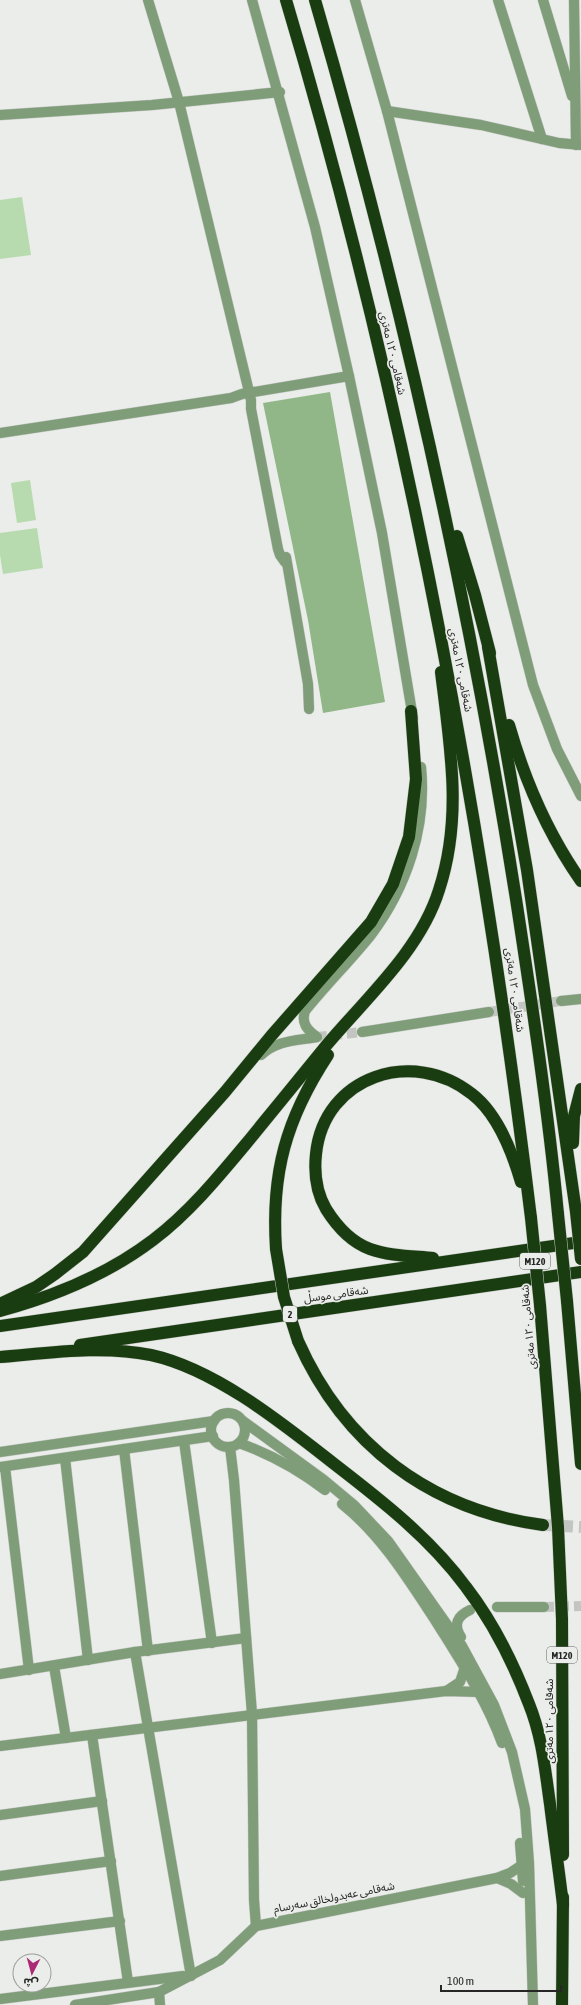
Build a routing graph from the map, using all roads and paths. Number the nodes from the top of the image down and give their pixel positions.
1 (148, 0) edge
2 (252, 0) edge
3 (286, 0) edge
4 (315, 0) edge
5 (355, 0) edge
6 (498, 0) edge
7 (543, 0) edge
8 (574, 0) edge
9 (280, 92) junction
10 (179, 102) junction
11 (576, 107) junction
12 (387, 111) junction
13 (0, 115) edge
14 (542, 139) junction
15 (579, 145) edge
16 (349, 376) junction
17 (247, 396) junction
18 (150, 407) junction
19 (0, 427) edge
20 (0, 433) edge
21 (441, 492) junction
22 (427, 564) junction
23 (488, 647) junction
24 (309, 709) dead end
25 (411, 711) junction
26 (581, 796) edge
27 (581, 881) edge
28 (373, 993) junction
29 (581, 999) edge
30 (561, 1002) tunnel mouth
31 (489, 1012) tunnel mouth
32 (362, 1032) tunnel mouth
33 (230, 1086) junction
34 (581, 1089) edge
35 (574, 1190) junction
36 (531, 1218) junction
37 (581, 1242) edge
38 (581, 1259) edge
39 (451, 1260) junction
40 (581, 1272) edge
41 (0, 1304) edge
42 (0, 1311) edge
43 (0, 1326) edge
44 (0, 1357) edge
45 (214, 1421) junction
46 (243, 1421) junction
47 (213, 1436) junction
48 (184, 1441) junction
49 (234, 1445) junction
50 (124, 1449) junction
51 (0, 1452) edge
52 (64, 1458) junction
53 (581, 1464) edge
54 (3, 1467) edge
55 (543, 1525) tunnel mouth
56 (497, 1607) dead end
57 (544, 1607) tunnel mouth
58 (470, 1610) dead end
59 (246, 1638) junction
60 (212, 1643) junction
61 (462, 1646) junction
62 (148, 1651) junction
63 (135, 1652) junction
64 (88, 1660) junction
65 (54, 1666) junction
66 (465, 1667) junction
67 (29, 1670) junction
68 (0, 1674) edge
69 (446, 1691) junction
70 (479, 1692) junction
71 (252, 1714) junction
72 (148, 1727) junction
73 (92, 1734) junction
74 (66, 1738) junction
75 (0, 1746) edge
76 (102, 1801) junction
77 (0, 1815) edge
78 (111, 1861) junction
79 (522, 1865) junction
80 (0, 1876) edge
81 (497, 1878) junction
82 (523, 1894) junction
83 (563, 1905) junction
84 (120, 1921) junction
85 (256, 1926) junction
86 (0, 1936) edge
87 (191, 1976) junction
88 (128, 1982) junction
89 (159, 1992) junction
90 (0, 1999) edge
91 (95, 2003) edge
92 (75, 2005) edge
93 (160, 2005) edge
94 (526, 2005) edge
95 (533, 2005) edge
96 (562, 2005) edge

1 - 10 street
2 - 9 street
3 - 22 highway, شەقامی ١٢٠ مەتری
4 - 21 highway, شەقامی ١٢٠ مەتری
5 - 12 street
6 - 14 street
7 - 11 street
8 - 11 street
9 - 10 street
9 - 16 street
10 - 13 street
10 - 17 street
11 - 15 street
12 - 14 street
12 - 26 street
14 - 15 street
16 - 17 street
16 - 25 street
17 - 18 street
17 - 24 street
18 - 19 street
18 - 20 street
21 - 23 highway
21 - 53 highway, شەقامی ١٢٠ مەتری / M120, bridge
22 - 28 highway
22 - 36 highway, شەقامی ١٢٠ مەتری
23 - 27 highway
23 - 35 highway
25 - 33 highway
25 - 33 street
28 - 42 highway
28 - 55 highway, bridge
29 - 30 street
31 - 32 street
33 - 41 highway
34 - 35 highway
35 - 38 highway, bridge
36 - 39 highway
36 - 83 highway, شەقامی ١٢٠ مەتری / M120, bridge
37 - 39 highway, شەقامی موسڵ
39 - 43 highway, شەقامی موسڵ
40 - 44 highway, شەقامی موسڵ / 2
44 - 83 highway
45 - 46 street
45 - 47 street
45 - 51 street
46 - 49 street
46 - 61 street
47 - 48 street
47 - 49 street
48 - 50 street
48 - 60 street
49 - 59 street
49 - 66 street
50 - 52 street
50 - 62 street
52 - 54 street
52 - 64 street
54 - 67 street
56 - 57 street
58 - 61 street
59 - 60 street
59 - 71 street
60 - 62 street
61 - 95 street
62 - 63 street
63 - 64 street
63 - 72 street
64 - 65 street
65 - 67 street
65 - 74 street
66 - 69 street
66 - 70 street
67 - 68 street
69 - 70 street
69 - 71 street
70 - 79 street
71 - 72 street
71 - 85 street
72 - 73 street
72 - 87 street
73 - 74 street
73 - 76 street
74 - 75 street
76 - 77 street
76 - 78 street
78 - 80 street
78 - 84 street
79 - 81 street, شەقامی عەبدولخالق سەرسام
79 - 82 street
81 - 82 street
81 - 85 street, شەقامی عەبدولخالق سەرسام
82 - 94 street
83 - 96 highway, شەقامی ١٢٠ مەتری / M120
84 - 86 street
84 - 88 street
85 - 87 street
87 - 88 street
87 - 89 street
88 - 90 street
89 - 91 street
89 - 93 street
91 - 92 street

